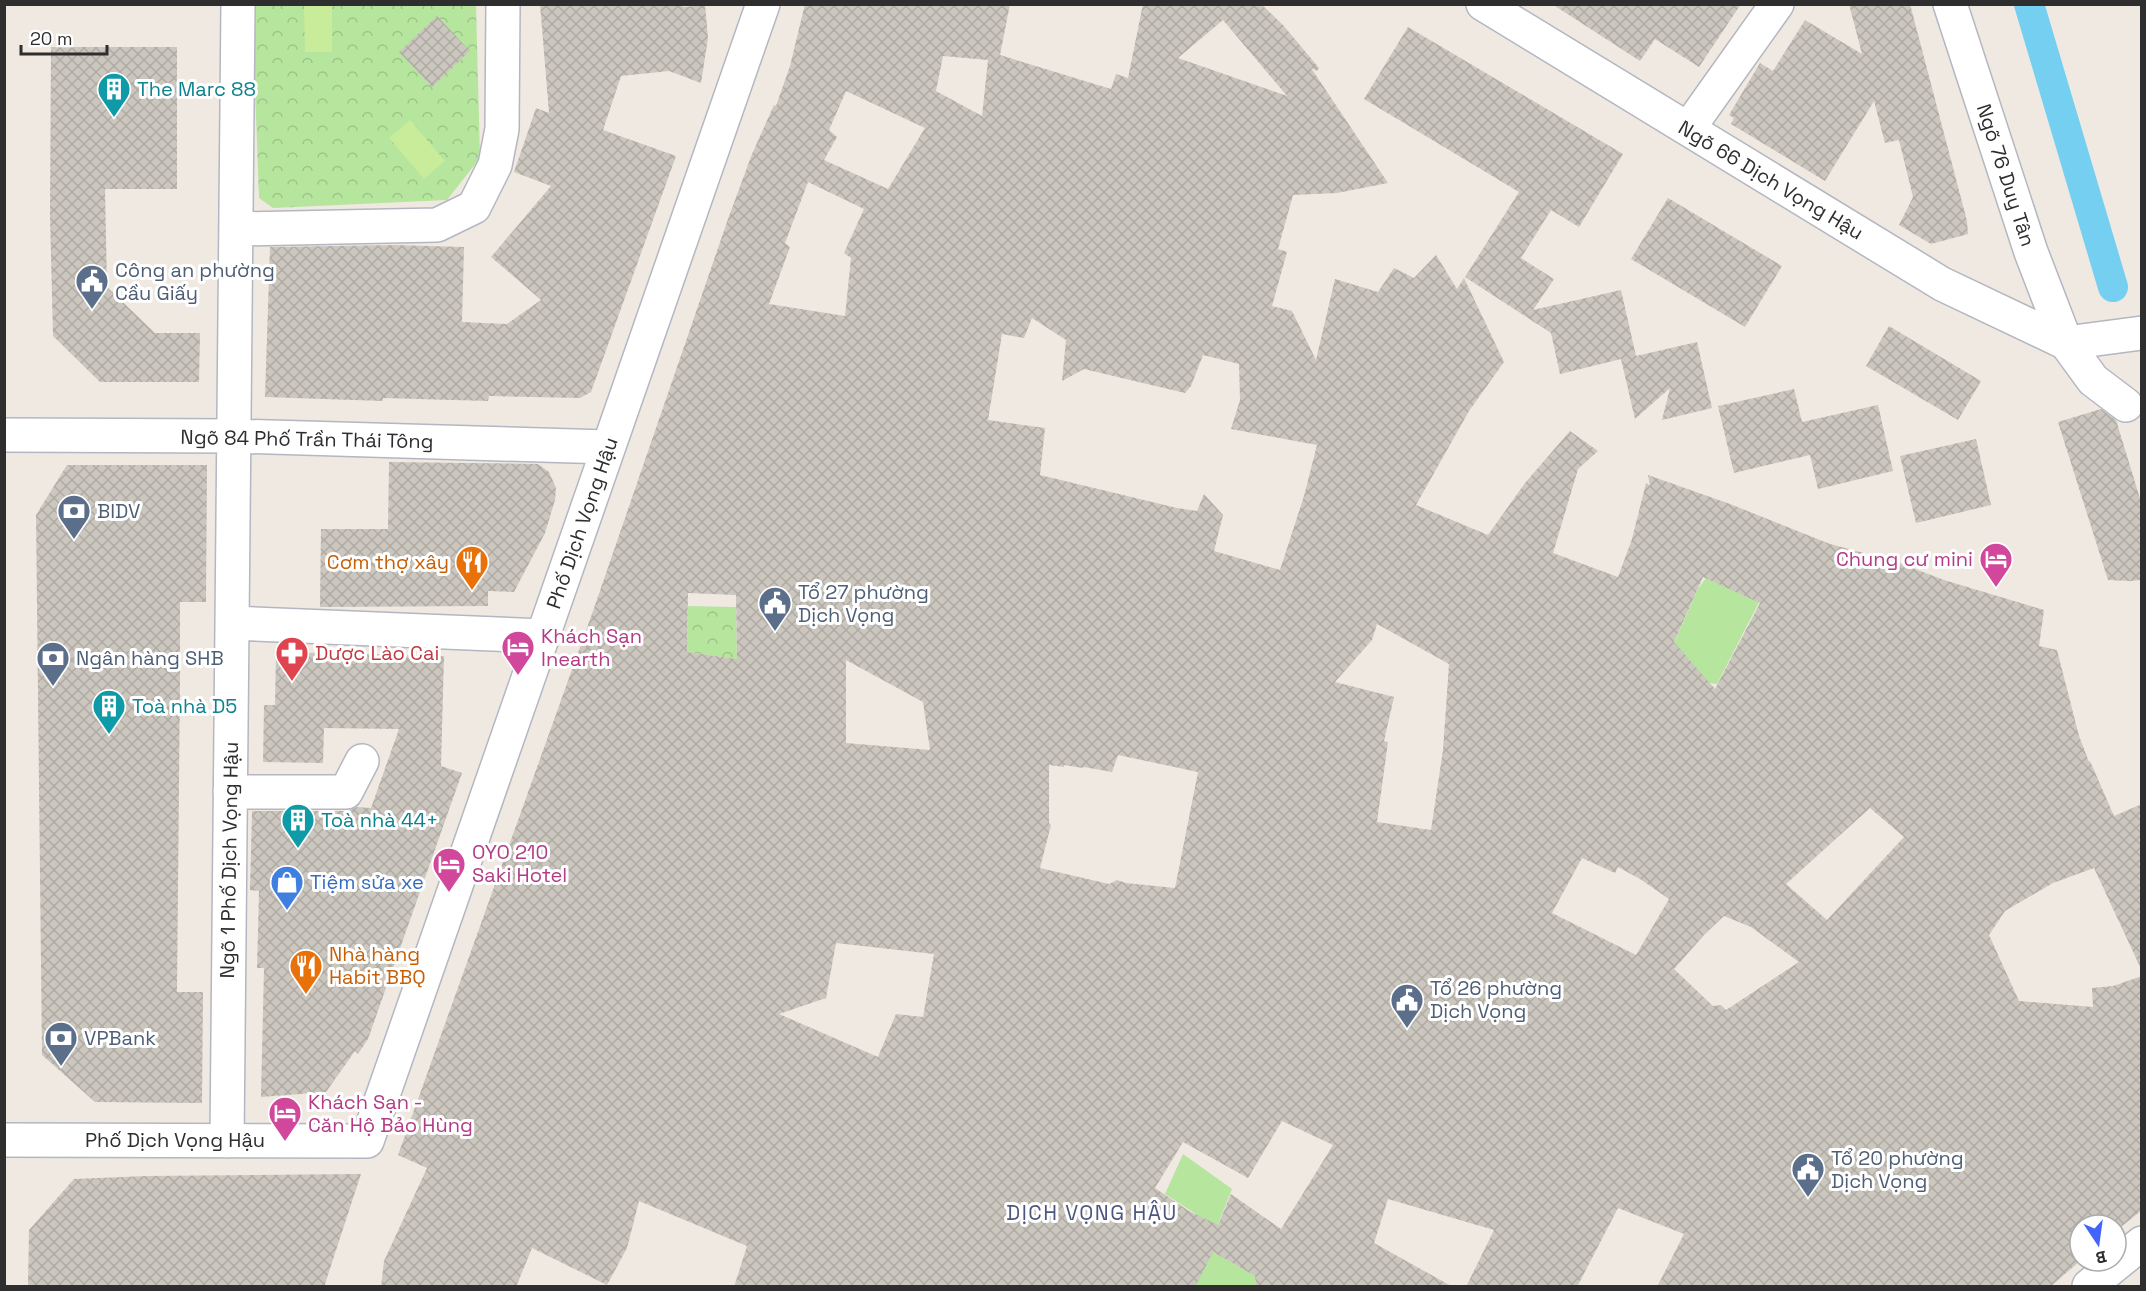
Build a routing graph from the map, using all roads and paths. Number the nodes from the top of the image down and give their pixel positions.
1 (238, 4) edge
2 (503, 4) edge
3 (763, 4) edge
4 (1483, 4) edge
5 (1777, 4) edge
6 (1950, 4) edge
7 (1521, 14) edge
8 (1688, 129) junction
9 (236, 229) junction
10 (2142, 333) edge
11 (2066, 343) junction
12 (2126, 405) dead end
13 (4, 435) edge
14 (233, 436) junction
15 (608, 447) junction
16 (232, 623) junction
17 (543, 636) junction
18 (362, 761) dead end
19 (230, 792) junction
20 (4, 1140) edge
21 (227, 1141) junction
22 (2142, 1243) edge
23 (2089, 1287) edge

1 - 9 street, Ngõ 1 Phố Dịch Vọng Hậu
2 - 9 street
3 - 15 street, Phố Dịch Vọng Hậu
4 - 7 street, Ngõ 66 Dịch Vọng Hậu
5 - 8 street
6 - 11 street, Ngõ 76 Duy Tân
7 - 8 street, Ngõ 66 Dịch Vọng Hậu
8 - 11 street, Ngõ 66 Dịch Vọng Hậu
9 - 14 street, Ngõ 1 Phố Dịch Vọng Hậu
10 - 11 street
11 - 12 street
13 - 14 street, Ngõ 84 Phố Trần Thái Tông
14 - 15 street, Ngõ 84 Phố Trần Thái Tông
14 - 16 street, Ngõ 1 Phố Dịch Vọng Hậu
15 - 17 street, Phố Dịch Vọng Hậu
16 - 17 street
16 - 19 street, Ngõ 1 Phố Dịch Vọng Hậu
17 - 21 street, Phố Dịch Vọng Hậu
18 - 19 street
19 - 21 street, Ngõ 1 Phố Dịch Vọng Hậu
20 - 21 street, Phố Dịch Vọng Hậu
22 - 23 street

